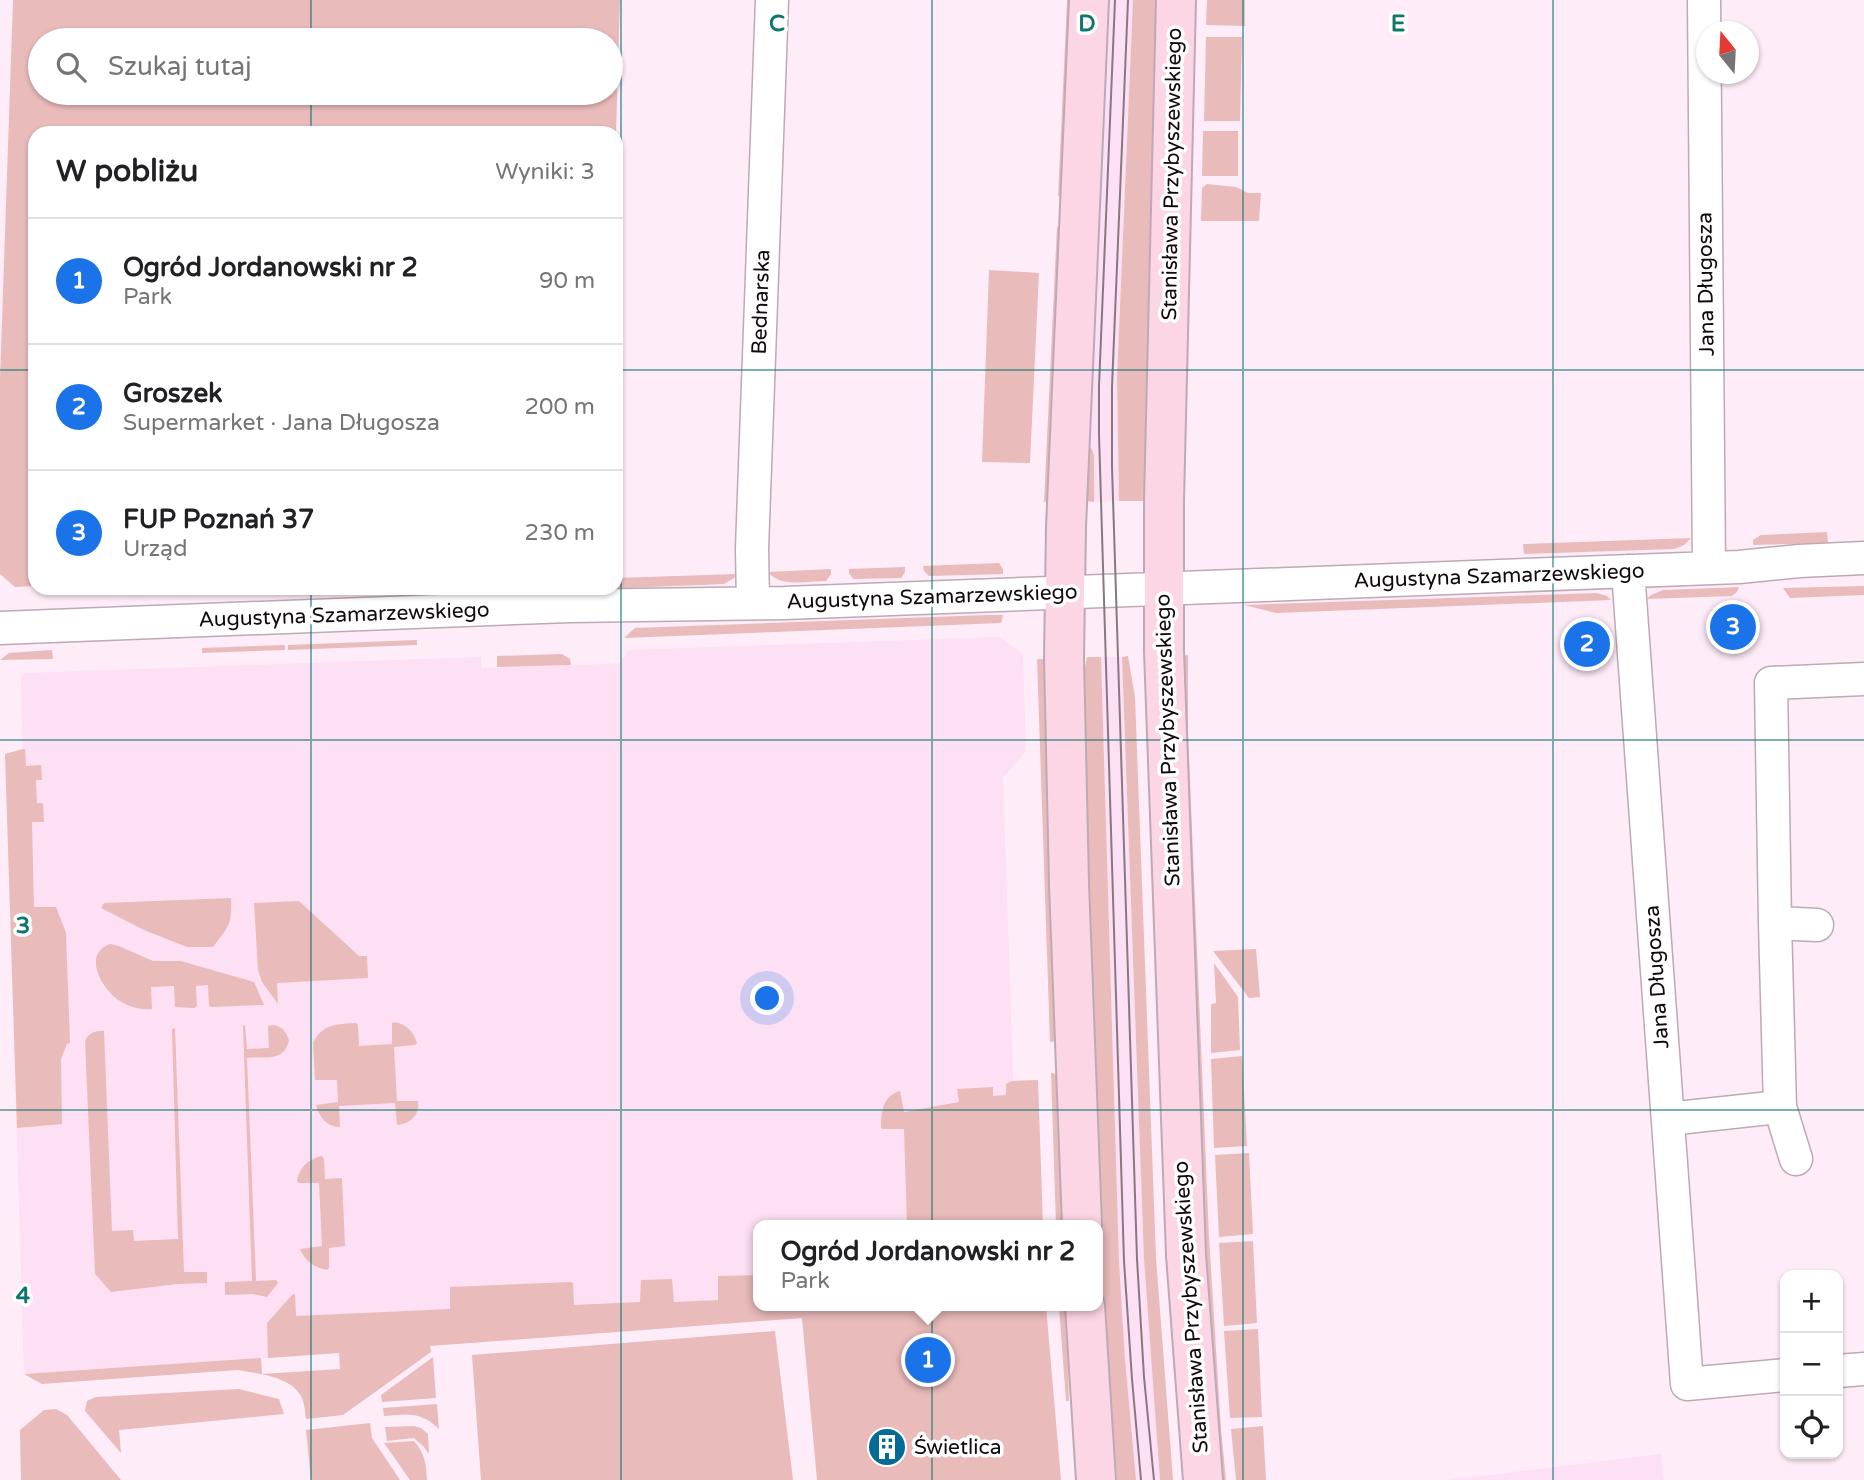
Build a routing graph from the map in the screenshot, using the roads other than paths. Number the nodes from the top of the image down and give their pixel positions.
1 (772, 0) edge
2 (1089, 0) edge
3 (1176, 0) edge
4 (1704, 0) edge
5 (1864, 558) edge
6 (1709, 568) junction
7 (1628, 571) junction
8 (1164, 587) junction
9 (1065, 591) junction
10 (753, 603) junction
11 (0, 628) edge
12 (1864, 680) edge
13 (1775, 923) junction
14 (1817, 925) dead end
15 (1780, 1107) junction
16 (1668, 1119) junction
17 (1796, 1159) dead end
18 (1082, 1220) edge
19 (1085, 1311) edge
20 (1864, 1369) edge
21 (1843, 1371) edge
22 (1780, 1376) edge
23 (1096, 1480) edge
24 (1203, 1480) edge

1 - 10 street, Bednarska
2 - 9 main road
3 - 8 main road, Stanisława Przybyszewskiego
4 - 6 street, Jana Długosza
5 - 6 street, Augustyna Szamarzewskiego
6 - 7 street, Augustyna Szamarzewskiego
7 - 8 street, Augustyna Szamarzewskiego
7 - 16 street, Jana Długosza
8 - 9 street, Augustyna Szamarzewskiego
8 - 24 main road, Stanisława Przybyszewskiego
9 - 10 street, Augustyna Szamarzewskiego
9 - 18 main road
10 - 11 street, Augustyna Szamarzewskiego
12 - 13 street
13 - 14 street
13 - 15 street
15 - 16 street
15 - 17 street
16 - 22 street, Jana Długosza
19 - 23 main road
20 - 21 street

